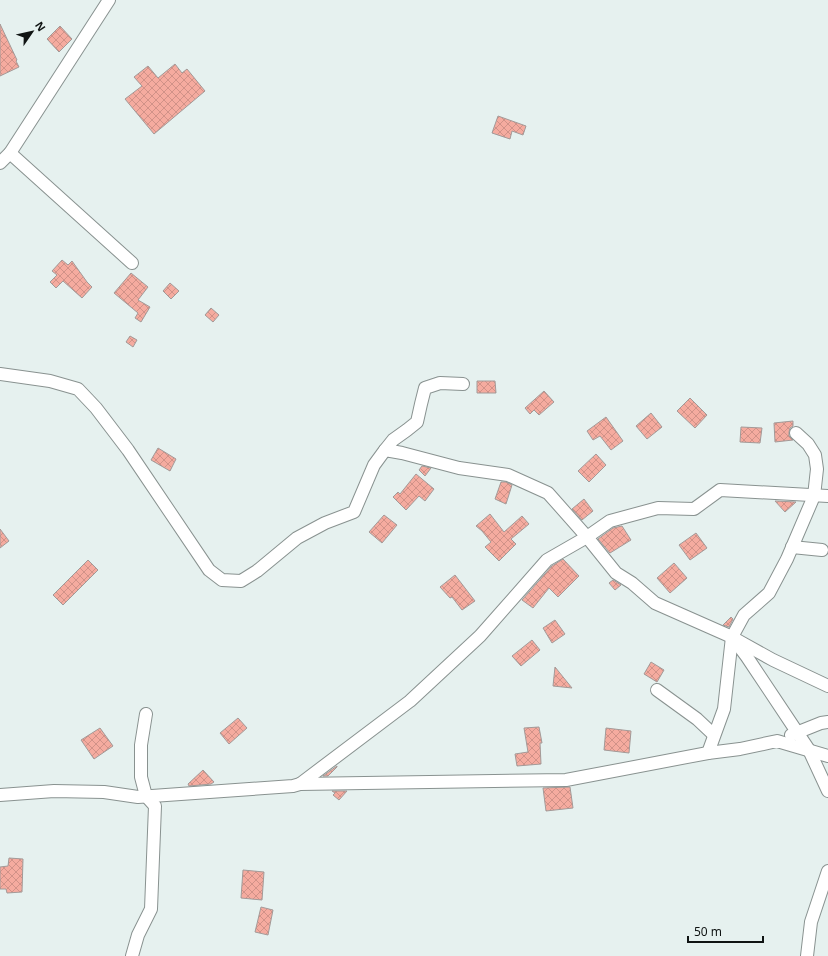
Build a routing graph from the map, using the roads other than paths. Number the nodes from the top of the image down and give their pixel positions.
1 (109, 0) edge
2 (10, 152) junction
3 (0, 163) edge
4 (132, 263) dead end
5 (0, 374) edge
6 (463, 384) dead end
7 (796, 433) dead end
8 (385, 450) junction
9 (814, 496) junction
10 (828, 496) edge
11 (587, 537) junction
12 (792, 547) junction
13 (822, 550) dead end
14 (732, 637) junction
15 (828, 686) edge
16 (657, 690) dead end
17 (146, 714) dead end
18 (828, 722) edge
19 (797, 732) junction
20 (714, 735) junction
21 (777, 741) junction
22 (809, 750) junction
23 (708, 753) junction
24 (828, 756) edge
25 (300, 784) junction
26 (828, 791) edge
27 (0, 795) edge
28 (166, 795) junction
29 (146, 796) junction
30 (155, 806) junction
31 (828, 872) edge
32 (132, 956) edge
33 (808, 956) edge

1 - 2 street
2 - 3 street
2 - 4 street
5 - 8 street
6 - 8 street
7 - 9 street
8 - 11 street
9 - 10 street
9 - 11 street
9 - 12 street
11 - 14 street
11 - 25 street
12 - 13 street
12 - 14 street
14 - 15 street
14 - 19 street
14 - 20 street
16 - 20 street
17 - 29 street
18 - 19 street
19 - 21 street
19 - 22 street
20 - 23 street
21 - 22 street
21 - 23 street
22 - 24 street
22 - 26 street
23 - 25 street
25 - 28 street
27 - 29 street
28 - 29 street
28 - 30 street
29 - 30 street
30 - 32 street
31 - 33 street

